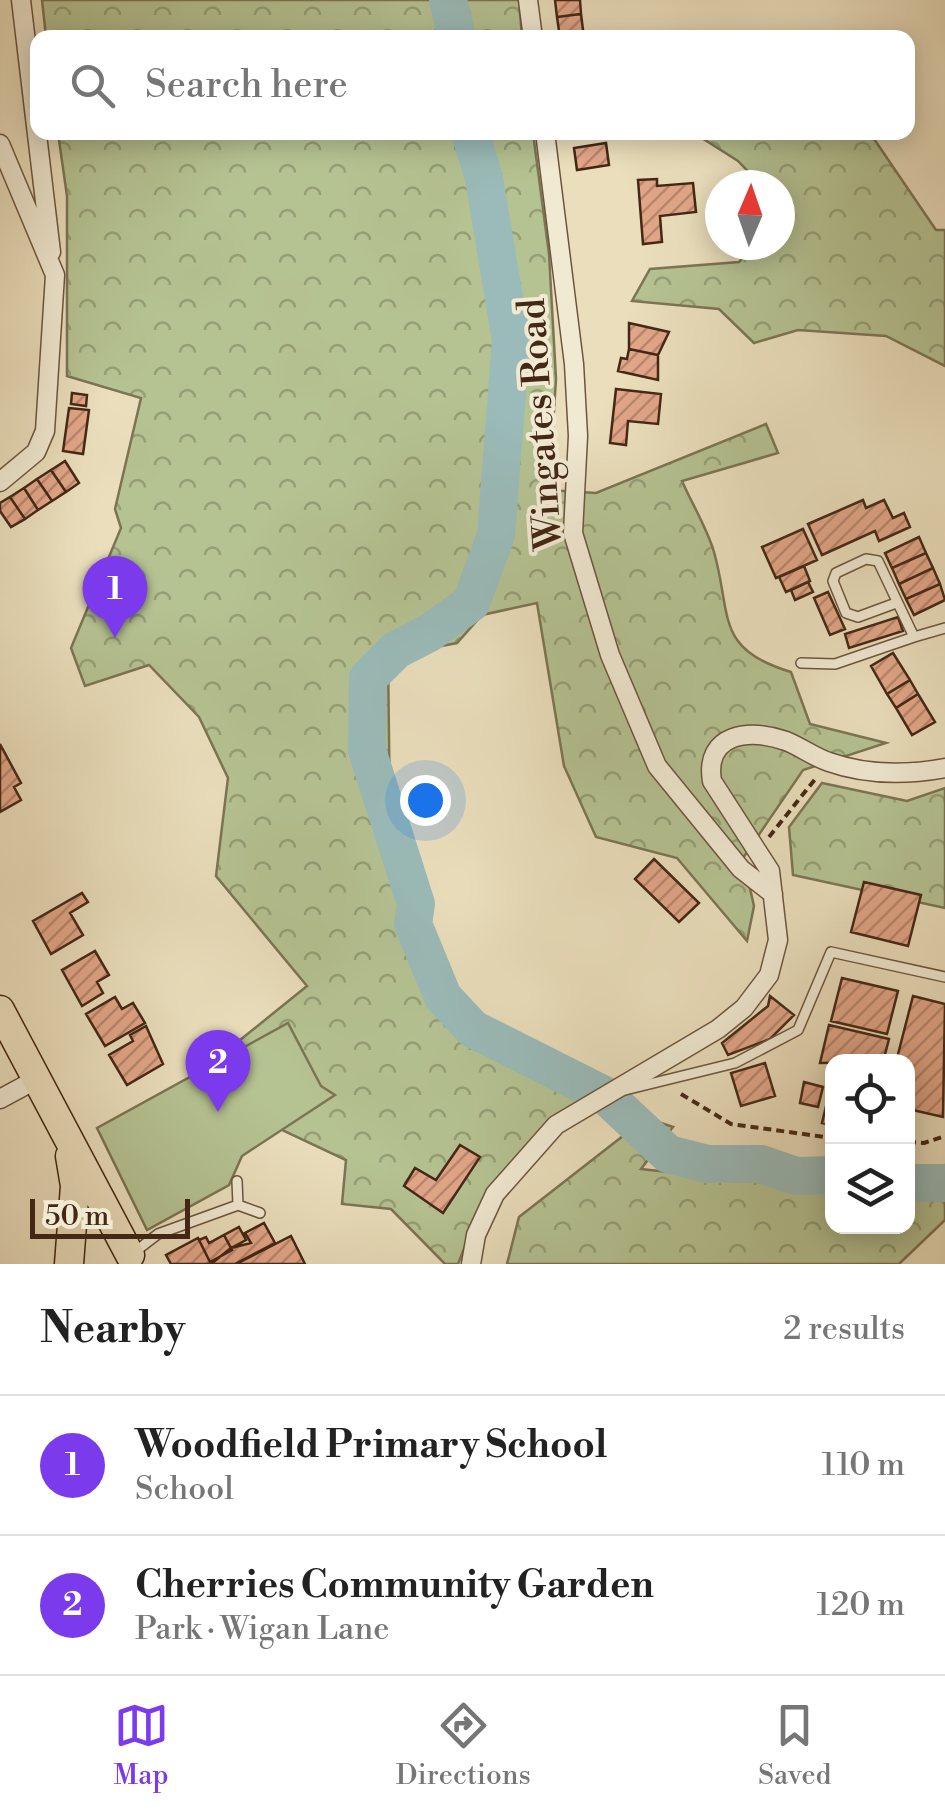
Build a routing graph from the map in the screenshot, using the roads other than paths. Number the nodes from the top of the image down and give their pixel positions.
1 (21, 0) edge
2 (528, 0) edge
3 (532, 30) edge
4 (30, 77) edge
5 (37, 140) edge
6 (546, 140) edge
7 (0, 144) edge
8 (51, 257) junction
9 (0, 482) edge
10 (896, 603) junction
11 (945, 628) edge
12 (914, 636) junction
13 (801, 663) dead end
14 (945, 768) edge
15 (773, 894) junction
16 (945, 977) edge
17 (0, 1010) edge
18 (37, 1079) junction
19 (612, 1092) junction
20 (0, 1099) edge
21 (68, 1140) junction
22 (236, 1181) dead end
23 (238, 1205) junction
24 (260, 1213) dead end
25 (133, 1260) edge
26 (70, 1264) edge
27 (471, 1264) edge

1 - 4 street
2 - 3 street
5 - 8 street
6 - 15 street, Wingates Road
7 - 8 street
8 - 9 street
10 - 10 lane
10 - 12 lane
11 - 12 lane
12 - 13 lane
14 - 15 street
15 - 19 street
16 - 19 lane
17 - 18 highway
18 - 20 street
18 - 21 highway
19 - 27 street
21 - 25 highway
21 - 26 highway
22 - 23 lane
23 - 24 lane
23 - 25 lane
25 - 26 highway

